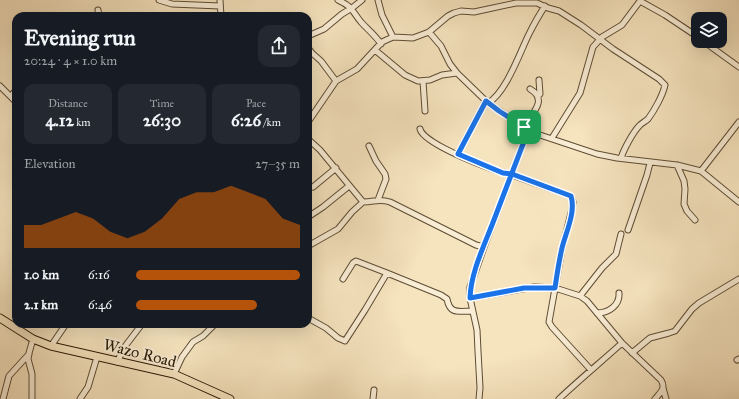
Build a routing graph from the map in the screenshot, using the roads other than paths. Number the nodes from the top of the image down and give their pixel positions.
1 (159, 0) edge
2 (220, 0) edge
3 (338, 0) edge
4 (362, 0) edge
5 (378, 0) edge
6 (220, 6) junction
7 (545, 6) junction
8 (352, 8) junction
9 (221, 12) edge
10 (429, 32) junction
11 (691, 32) edge
12 (312, 34) edge
13 (393, 37) junction
14 (600, 39) junction
15 (381, 44) junction
16 (713, 48) edge
17 (375, 50) junction
18 (312, 53) edge
19 (739, 67) edge
20 (457, 73) junction
21 (538, 80) dead end
22 (336, 81) junction
23 (423, 81) junction
24 (0, 86) edge
25 (530, 89) dead end
26 (11, 96) edge
27 (538, 96) junction
28 (487, 102) junction
29 (425, 111) dead end
30 (312, 116) edge
31 (739, 122) edge
32 (420, 129) dead end
33 (526, 129) junction
34 (552, 138) junction
35 (312, 143) edge
36 (369, 146) dead end
37 (458, 154) junction
38 (621, 158) junction
39 (650, 163) junction
40 (677, 165) junction
41 (336, 168) junction
42 (701, 171) junction
43 (512, 174) junction
44 (349, 186) junction
45 (312, 187) edge
46 (378, 200) junction
47 (363, 202) junction
48 (739, 202) edge
49 (312, 214) edge
50 (695, 220) dead end
51 (628, 230) dead end
52 (621, 234) dead end
53 (312, 244) edge
54 (484, 246) junction
55 (387, 273) junction
56 (343, 279) dead end
57 (739, 279) edge
58 (555, 288) junction
59 (619, 293) dead end
60 (580, 296) junction
61 (470, 298) junction
62 (472, 311) junction
63 (597, 313) junction
64 (312, 320) edge
65 (1, 322) edge
66 (12, 328) edge
67 (13, 328) edge
68 (63, 328) edge
69 (139, 328) edge
70 (212, 328) edge
71 (34, 339) junction
72 (622, 343) junction
73 (51, 346) junction
74 (632, 353) junction
75 (29, 354) junction
76 (97, 357) junction
77 (117, 362) junction
78 (591, 370) junction
79 (174, 374) junction
80 (663, 388) junction
81 (374, 390) dead end
82 (2, 399) edge
83 (32, 399) edge
84 (80, 399) edge
85 (230, 399) edge
86 (373, 399) edge
87 (479, 399) edge
88 (559, 399) edge
89 (655, 399) edge
90 (666, 399) edge

1 - 6 street
2 - 6 street
3 - 8 street
4 - 8 street
5 - 13 street
6 - 9 street
7 - 10 street
7 - 14 street
7 - 28 street
8 - 12 street
8 - 15 street
10 - 13 street
10 - 20 street
11 - 14 street
13 - 15 street
14 - 34 street
14 - 38 street
15 - 17 street
16 - 19 street
17 - 22 street
17 - 23 street
18 - 22 street
20 - 23 street
20 - 28 street
21 - 27 street
22 - 30 street
23 - 29 street
24 - 26 street
25 - 27 street
27 - 33 street
28 - 33 street
28 - 37 street
31 - 42 street
32 - 37 street
33 - 34 street
33 - 43 street
34 - 38 street
35 - 41 street
36 - 46 street
37 - 43 street
38 - 39 street
39 - 40 street
39 - 51 street
40 - 42 street
40 - 50 street
41 - 44 street
41 - 45 street
42 - 48 street
43 - 54 street
43 - 58 street
44 - 47 street
44 - 49 street
46 - 47 street
46 - 54 street
47 - 53 street
52 - 60 street
54 - 61 street
55 - 56 street
55 - 62 street
55 - 64 street
57 - 74 street
58 - 60 street
58 - 61 street
58 - 78 street
59 - 63 street
60 - 63 street
61 - 62 street
62 - 87 street
63 - 72 street
65 - 66 main road, Wazo Road
67 - 71 main road, Wazo Road
68 - 73 street
69 - 77 street
70 - 79 street
71 - 73 main road, Wazo Road
71 - 75 street
72 - 74 street
72 - 78 street
73 - 76 main road, Wazo Road
74 - 80 street
75 - 82 street
75 - 83 street
76 - 77 main road, Wazo Road
76 - 84 street
77 - 79 main road, Wazo Road
78 - 88 street
79 - 85 main road, Wazo Road
80 - 89 street
80 - 90 street
81 - 86 street

